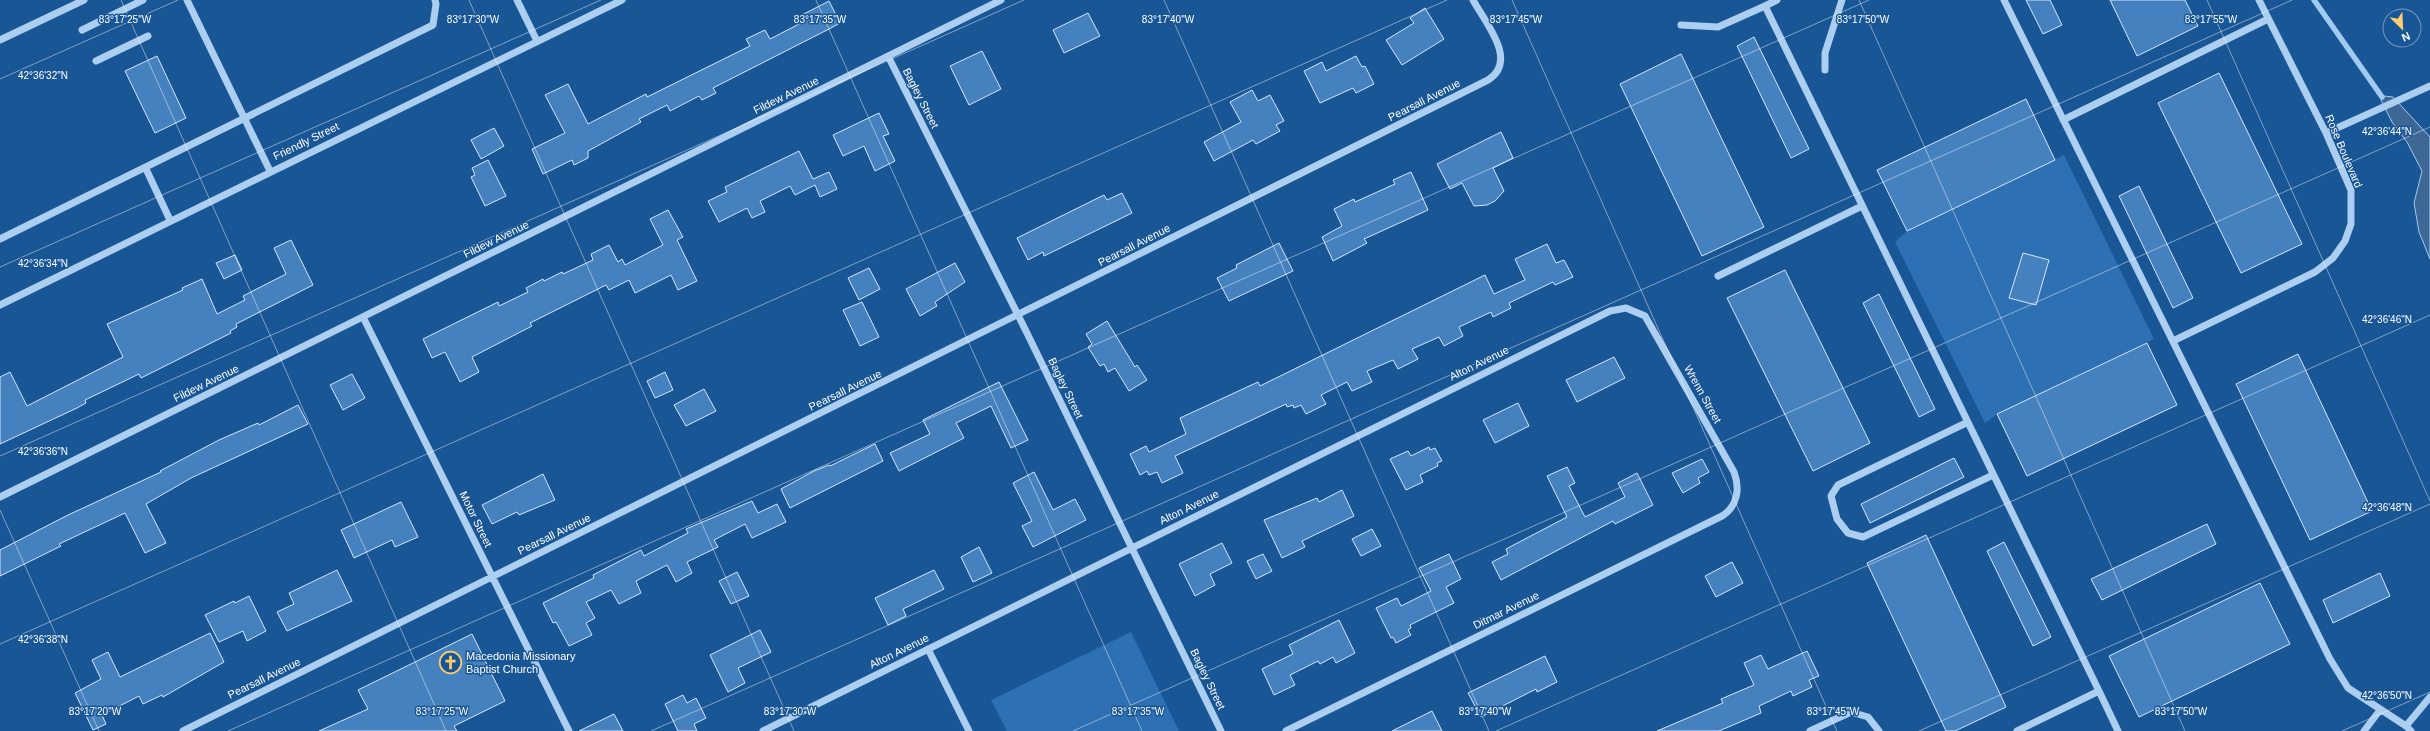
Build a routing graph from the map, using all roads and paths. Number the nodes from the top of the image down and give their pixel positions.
1 (84, 0) edge
2 (143, 0) edge
3 (187, 0) edge
4 (435, 0) edge
5 (517, 0) edge
6 (622, 0) edge
7 (1002, 0) edge
8 (1473, 0) edge
9 (1777, 0) edge
10 (1842, 0) edge
11 (2004, 0) edge
12 (2259, 0) edge
13 (1765, 6) junction
14 (2268, 19) junction
15 (1681, 25) dead end
16 (82, 30) dead end
17 (148, 36) dead end
18 (0, 40) edge
19 (537, 40) junction
20 (888, 56) junction
21 (96, 61) dead end
22 (1825, 70) dead end
23 (2430, 86) edge
24 (243, 120) junction
25 (2063, 120) junction
26 (2326, 133) junction
27 (146, 169) junction
28 (270, 171) junction
29 (1862, 206) junction
30 (170, 220) junction
31 (0, 239) edge
32 (1718, 276) dead end
33 (0, 305) edge
34 (1626, 308) joint
35 (1018, 316) junction
36 (363, 317) junction
37 (2173, 341) junction
38 (1968, 422) junction
39 (1993, 475) junction
40 (0, 497) edge
41 (1733, 505) joint
42 (1132, 548) junction
43 (492, 578) junction
44 (928, 649) junction
45 (2099, 691) junction
46 (2430, 697) edge
47 (2380, 710) junction
48 (2408, 728) edge
49 (183, 731) edge
50 (569, 731) edge
51 (763, 731) edge
52 (969, 731) edge
53 (1221, 731) edge
54 (1286, 731) edge
55 (1810, 731) edge
56 (1879, 731) edge
57 (2017, 731) edge
58 (2118, 731) edge
59 (2364, 731) edge

1 - 18 street
2 - 16 street
3 - 24 street
4 - 24 street
5 - 19 street
6 - 19 street, Friendly Street
7 - 20 street, Fildew Avenue
8 - 35 street, Pearsall Avenue
9 - 13 street
10 - 22 street
11 - 25 street
12 - 14 street, Rose Boulevard
13 - 15 street
13 - 29 street
14 - 25 street
14 - 26 street, Rose Boulevard
17 - 21 street
19 - 28 street, Friendly Street
20 - 35 street, Bagley Street
20 - 36 street, Fildew Avenue
23 - 26 street
24 - 27 street
24 - 28 street
25 - 37 street
26 - 37 street, Rose Boulevard
27 - 30 street
27 - 31 street
28 - 30 street, Friendly Street
29 - 32 street
29 - 38 street
30 - 33 street, Friendly Street
34 - 41 street, Wrenn Street
34 - 42 street, Alton Avenue
35 - 42 street, Bagley Street
35 - 43 street, Pearsall Avenue
36 - 40 street, Fildew Avenue
36 - 43 street, Motor Street
37 - 47 street
38 - 39 street
38 - 39 street
39 - 45 street
41 - 54 street, Ditmar Avenue
42 - 44 street, Alton Avenue
42 - 53 street, Bagley Street
43 - 49 street, Pearsall Avenue
43 - 50 street, Motor Street
44 - 51 street, Alton Avenue
44 - 52 street
45 - 57 street
45 - 58 street
46 - 48 street
47 - 48 street
47 - 59 street
55 - 56 street

